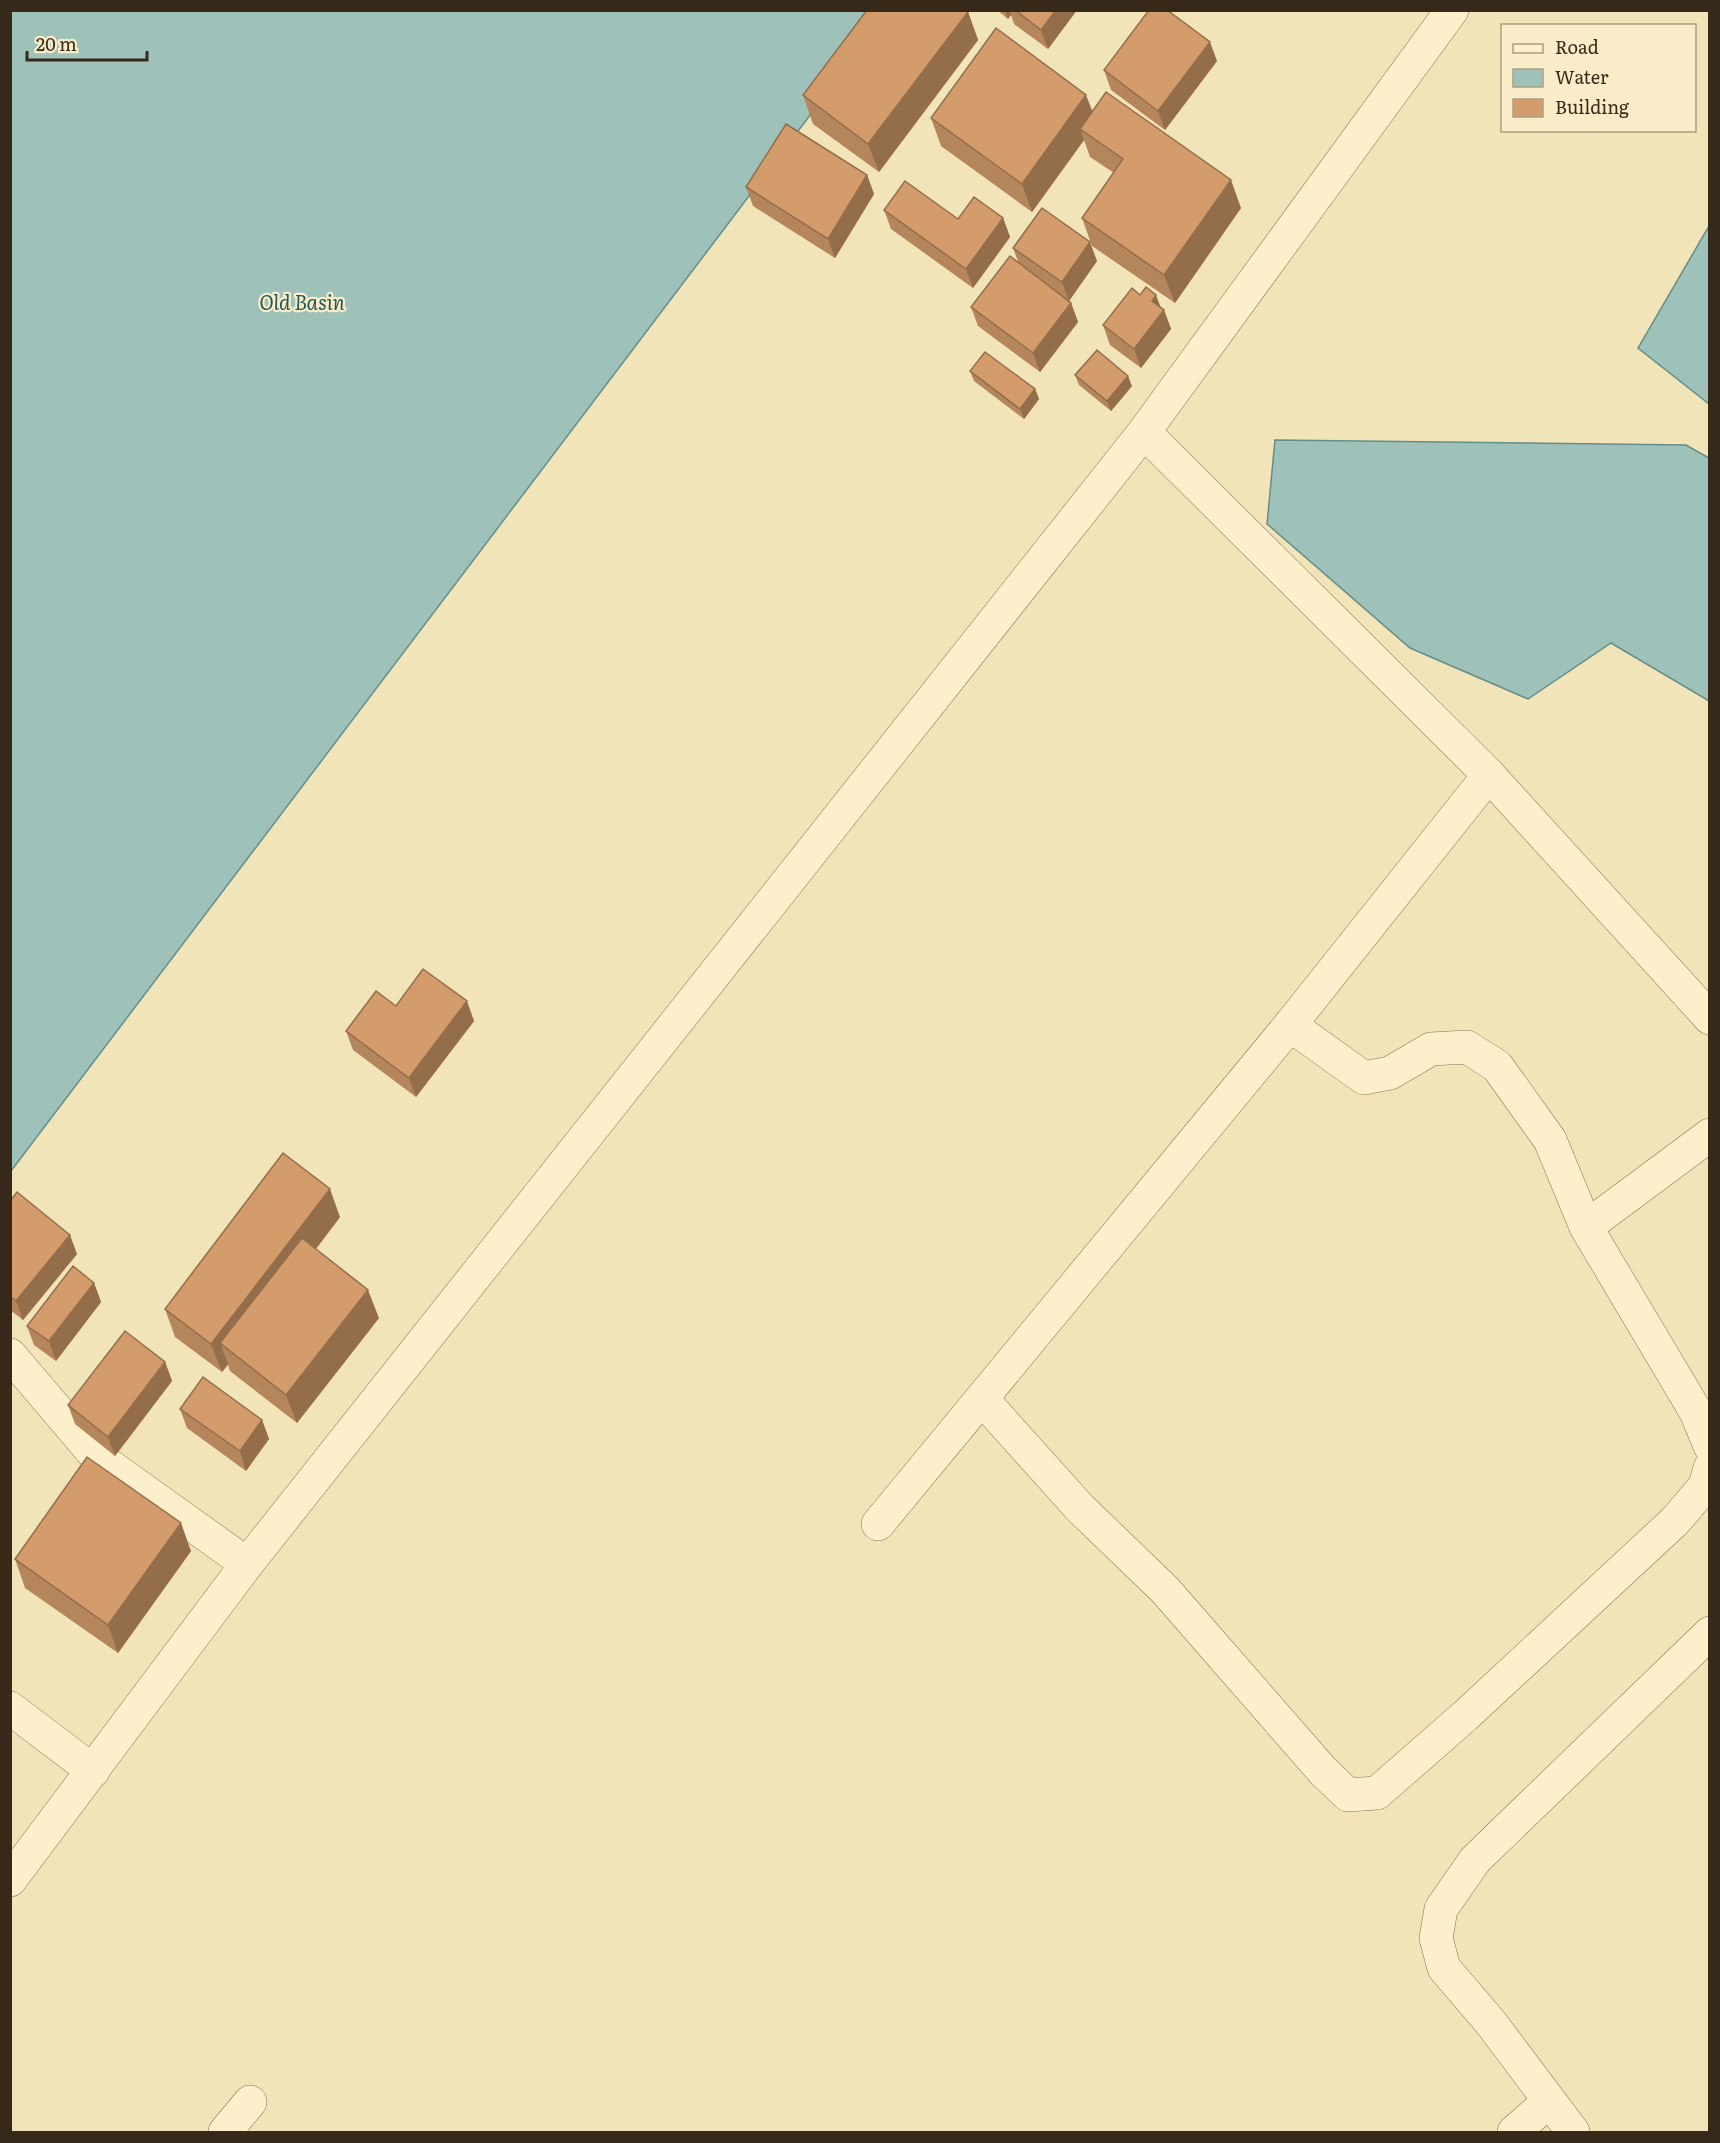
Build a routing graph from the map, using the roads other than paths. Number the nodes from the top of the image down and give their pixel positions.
1 (1452, 10) edge
2 (1144, 432) junction
3 (1489, 776) junction
4 (1710, 1018) edge
5 (1290, 1025) junction
6 (1710, 1135) edge
7 (1586, 1227) junction
8 (10, 1355) edge
9 (981, 1399) junction
10 (1710, 1446) edge
11 (1710, 1468) edge
12 (878, 1524) dead end
13 (247, 1564) junction
14 (1710, 1633) edge
15 (10, 1708) edge
16 (93, 1771) junction
17 (10, 1880) edge
18 (250, 2102) dead end
19 (1548, 2102) junction
20 (225, 2133) edge
21 (1514, 2133) edge
22 (1573, 2133) edge

1 - 2 street
2 - 3 street
2 - 13 street
3 - 4 street
3 - 5 street
5 - 7 street
5 - 9 street
6 - 7 street
7 - 10 street
8 - 13 street
9 - 11 street
9 - 12 street
13 - 16 street
14 - 19 street
15 - 16 street
16 - 17 street
18 - 20 street
19 - 21 street
19 - 22 street

